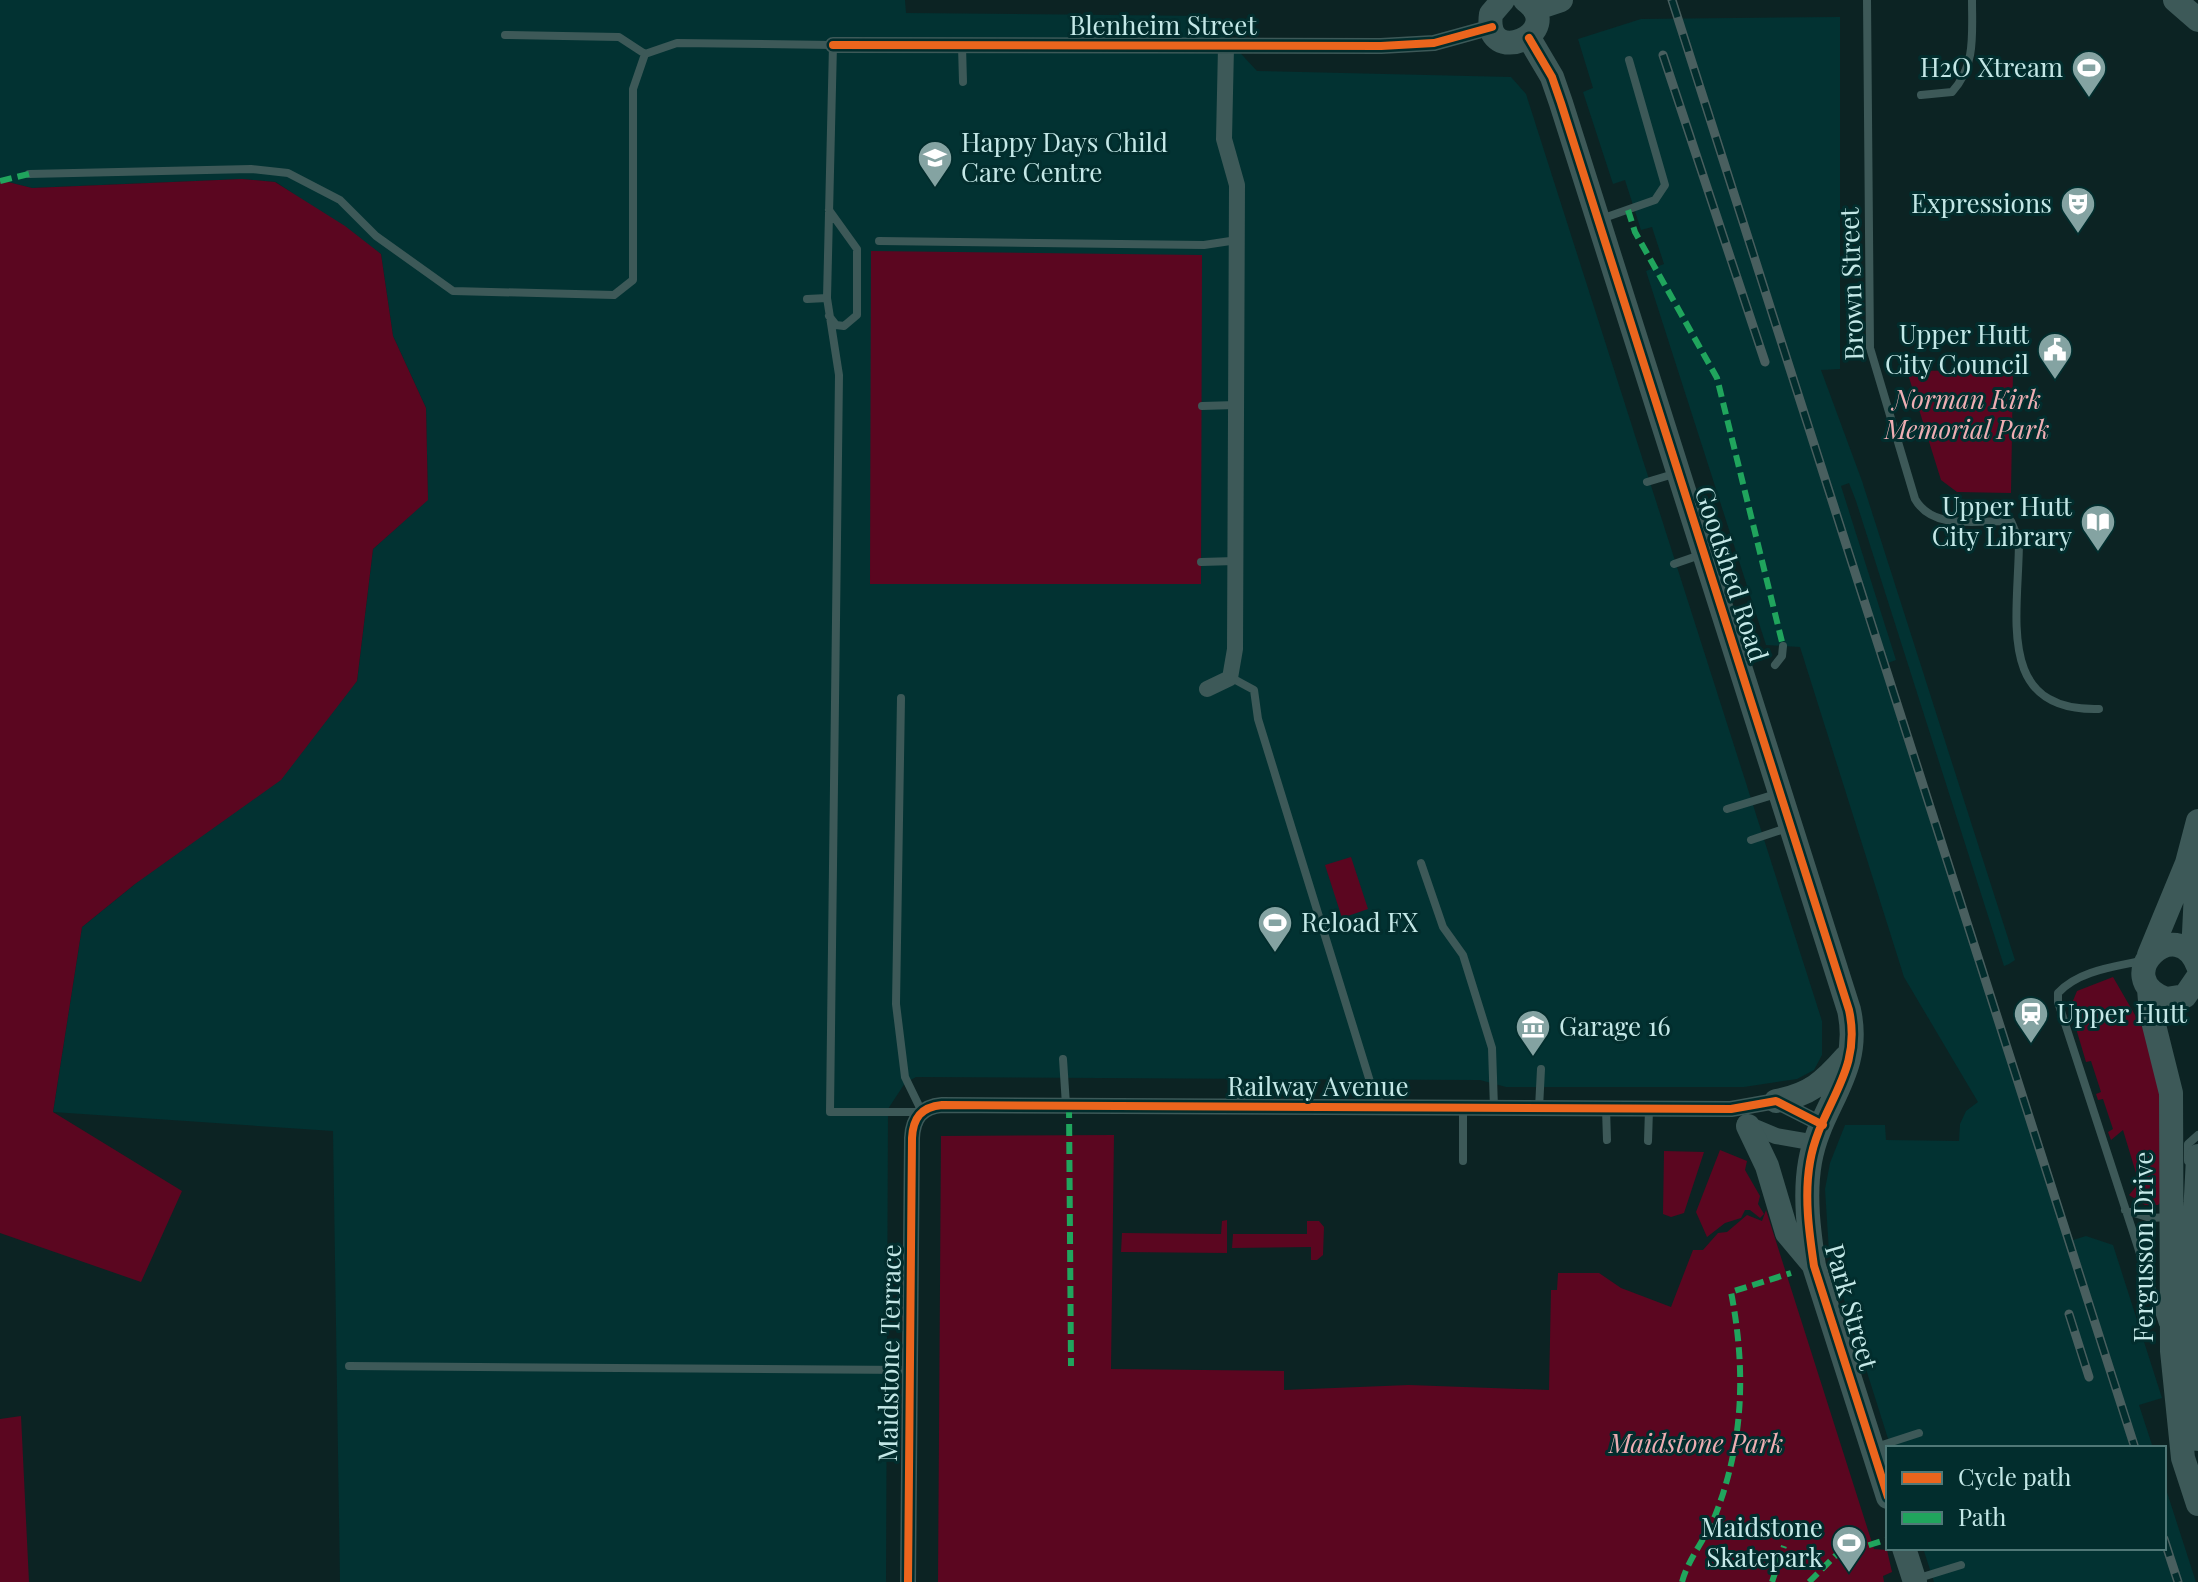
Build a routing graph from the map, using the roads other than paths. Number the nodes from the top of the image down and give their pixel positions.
1 (1561, 0) edge
2 (1867, 0) edge
3 (1972, 0) edge
4 (2175, 0) edge
5 (1499, 1) edge
6 (1529, 5) edge
7 (2198, 20) edge
8 (1492, 27) junction
9 (505, 35) dead end
10 (1529, 38) junction
11 (833, 45) junction
12 (962, 45) junction
13 (1226, 47) junction
14 (645, 54) junction
15 (1629, 60) dead end
16 (963, 82) dead end
17 (1921, 95) dead end
18 (29, 174) dead end
19 (829, 210) junction
20 (1597, 220) junction
21 (1238, 239) junction
22 (879, 241) dead end
23 (827, 298) junction
24 (807, 299) dead end
25 (827, 313) junction
26 (1237, 405) junction
27 (1202, 406) dead end
28 (1677, 473) junction
29 (1647, 482) dead end
30 (1703, 554) junction
31 (1235, 561) junction
32 (1201, 562) dead end
33 (1674, 564) dead end
34 (1783, 646) dead end
35 (1775, 665) dead end
36 (1230, 677) junction
37 (1207, 689) dead end
38 (901, 698) dead end
39 (2099, 709) dead end
40 (1780, 792) junction
41 (1727, 809) dead end
42 (2198, 819) edge
43 (1791, 827) junction
44 (1751, 840) dead end
45 (1421, 863) dead end
46 (2147, 958) junction
47 (2196, 969) edge
48 (2198, 987) edge
49 (2149, 989) junction
50 (1853, 1049) junction
51 (1063, 1059) dead end
52 (1541, 1069) dead end
53 (1241, 1084) dead end
54 (1776, 1101) junction
55 (1066, 1106) junction
56 (1241, 1106) junction
57 (1382, 1107) junction
58 (1463, 1107) junction
59 (1494, 1108) junction
60 (1539, 1108) junction
61 (1606, 1108) junction
62 (1649, 1108) junction
63 (918, 1118) junction
64 (1740, 1118) junction
65 (1819, 1134) junction
66 (2198, 1135) edge
67 (1607, 1140) dead end
68 (1648, 1141) dead end
69 (2198, 1156) edge
70 (1463, 1161) dead end
71 (2125, 1210) junction
72 (2180, 1211) junction
73 (1814, 1266) junction
74 (2172, 1351) junction
75 (349, 1366) dead end
76 (910, 1370) junction
77 (2197, 1429) edge
78 (1919, 1433) dead end
79 (1873, 1449) junction
80 (1886, 1491) edge
81 (2198, 1504) edge
82 (1905, 1550) edge
83 (1961, 1565) dead end
84 (1914, 1581) edge
85 (908, 1582) edge

1 - 6 street
2 - 39 lane, Brown Street
3 - 17 lane
4 - 7 street
5 - 8 street
6 - 10 street
8 - 10 street
8 - 13 street, Blenheim Street
9 - 14 lane
10 - 20 street, Goodshed Road
11 - 12 street, Blenheim Street
11 - 14 lane
11 - 19 lane
12 - 13 street, Blenheim Street
12 - 16 lane
13 - 21 street
14 - 18 lane
15 - 20 lane
19 - 23 lane
19 - 25 lane
20 - 28 street, Goodshed Road
21 - 22 lane
21 - 26 street
23 - 24 lane
23 - 25 lane
25 - 63 lane
26 - 27 lane
26 - 31 street
28 - 29 lane
28 - 30 street, Goodshed Road
30 - 33 lane
30 - 40 street, Goodshed Road
31 - 32 lane
31 - 36 street
34 - 35 lane
36 - 37 street
36 - 57 lane
38 - 63 lane
40 - 41 lane
40 - 43 street, Goodshed Road
42 - 46 street
42 - 47 street
43 - 44 lane
43 - 50 street, Goodshed Road
45 - 59 lane
46 - 47 street
46 - 49 street
46 - 71 lane
47 - 48 street
47 - 49 street
49 - 72 street, Fergusson Drive
50 - 54 street
50 - 65 street, Goodshed Road
51 - 55 lane
52 - 60 lane
53 - 56 lane
54 - 64 street, Railway Avenue
54 - 65 street
55 - 56 street, Railway Avenue
55 - 63 street, Railway Avenue
56 - 57 street, Railway Avenue
57 - 58 street, Railway Avenue
58 - 59 street, Railway Avenue
58 - 70 lane
59 - 60 street, Railway Avenue
60 - 61 street, Railway Avenue
61 - 62 street, Railway Avenue
61 - 67 lane
62 - 64 street, Railway Avenue
62 - 68 lane
63 - 76 street, Maidstone Terrace
64 - 65 street, Railway Avenue
64 - 73 street
65 - 73 street, Park Street
66 - 72 lane
69 - 77 street, Fergusson Drive
71 - 72 lane
71 - 74 lane
72 - 74 street, Fergusson Drive
73 - 79 street, Park Street
74 - 81 street, Fergusson Drive
75 - 76 lane
76 - 85 street, Maidstone Terrace
78 - 79 lane
79 - 80 street, Park Street
82 - 84 street
83 - 84 lane

